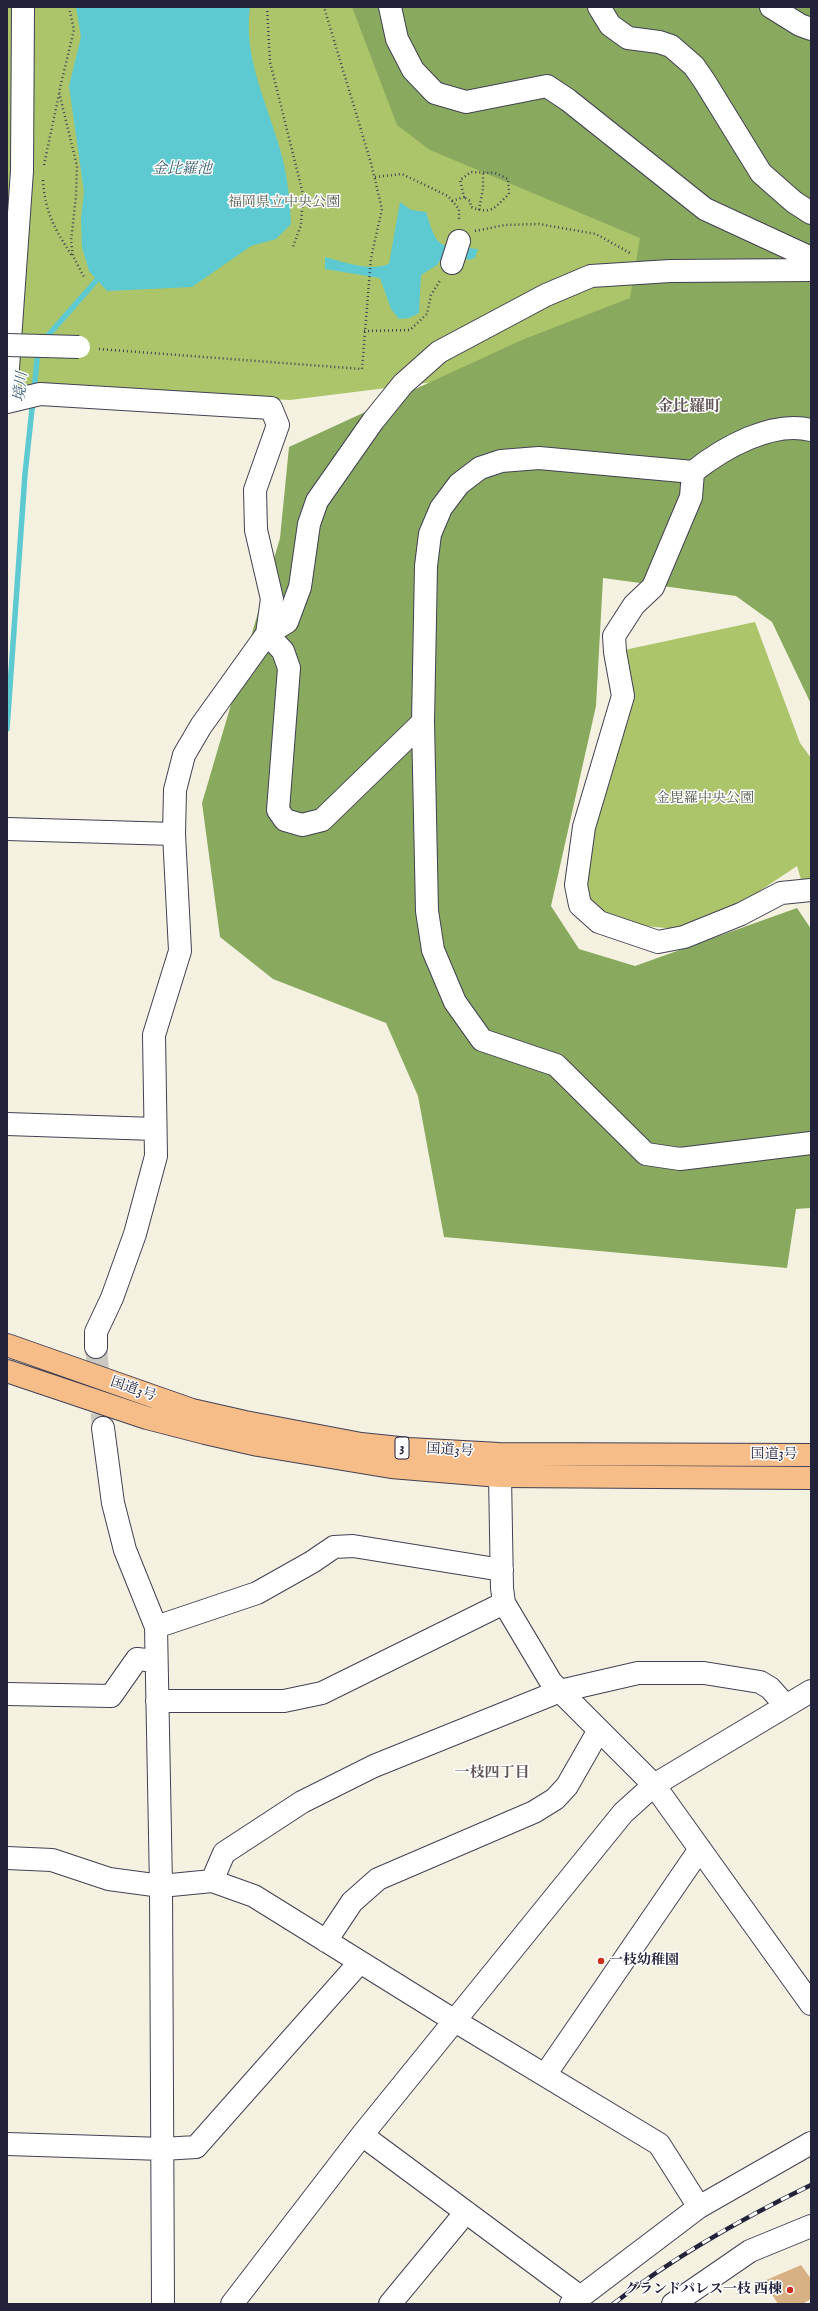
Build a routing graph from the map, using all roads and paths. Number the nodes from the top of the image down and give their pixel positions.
1 (23, 7) edge
2 (69, 7) edge
3 (267, 7) edge
4 (324, 7) edge
5 (390, 7) edge
6 (599, 7) edge
7 (771, 7) edge
8 (811, 29) edge
9 (59, 92) junction
10 (43, 171) dead end
11 (483, 172) junction
12 (375, 178) junction
13 (43, 179) dead end
14 (464, 197) junction
15 (452, 201) junction
16 (479, 210) junction
17 (811, 213) edge
18 (459, 236) junction
19 (293, 247) dead end
20 (73, 256) junction
21 (636, 256) dead end
22 (811, 258) edge
23 (452, 263) joint
24 (811, 270) edge
25 (84, 277) dead end
26 (364, 331) junction
27 (7, 345) edge
28 (79, 347) joint
29 (7, 382) edge
30 (7, 402) edge
31 (811, 430) edge
32 (693, 472) junction
33 (267, 634) junction
34 (423, 722) junction
35 (7, 829) edge
36 (174, 834) junction
37 (811, 890) edge
38 (7, 1124) edge
39 (155, 1129) junction
40 (811, 1143) edge
41 (7, 1345) edge
42 (96, 1348) tunnel mouth
43 (7, 1371) edge
44 (104, 1428) tunnel mouth
45 (811, 1455) edge
46 (500, 1476) junction
47 (811, 1478) edge
48 (502, 1570) junction
49 (504, 1603) junction
50 (156, 1627) junction
51 (156, 1661) junction
52 (560, 1691) junction
53 (811, 1691) edge
54 (7, 1694) edge
55 (157, 1701) junction
56 (786, 1706) junction
57 (599, 1730) junction
58 (654, 1785) junction
59 (700, 1849) junction
60 (7, 1858) edge
61 (212, 1881) junction
62 (161, 1886) junction
63 (326, 1941) junction
64 (360, 1962) junction
65 (811, 2004) edge
66 (455, 2021) junction
67 (545, 2075) junction
68 (362, 2135) junction
69 (811, 2143) edge
70 (7, 2144) edge
71 (163, 2149) junction
72 (699, 2207) junction
73 (466, 2212) junction
74 (811, 2226) edge
75 (575, 2300) edge
76 (163, 2304) edge
77 (232, 2304) edge
78 (390, 2304) edge
79 (673, 2304) edge

1 - 29 street
2 - 9 path
3 - 19 path
4 - 12 path
5 - 22 street
6 - 17 street
7 - 8 street
9 - 10 path
9 - 20 path
11 - 14 path
11 - 16 path
11 - 16 path
12 - 15 path
12 - 26 path
13 - 20 path
14 - 15 path
14 - 16 path
15 - 18 path
18 - 21 path
18 - 23 street
20 - 25 path
23 - 26 path
24 - 33 street
26 - 28 path
27 - 28 street, bridge
30 - 33 street
31 - 32 street
32 - 34 street
32 - 37 street
33 - 34 street
33 - 36 street
34 - 40 street
35 - 36 street
36 - 39 street
38 - 39 street
39 - 42 street
41 - 45 highway, 国道3号 / 3
43 - 46 highway, 国道3号 / 3
44 - 50 street
46 - 47 highway, 国道3号 / 3
46 - 48 street
48 - 49 street
48 - 50 street
49 - 52 street
49 - 55 street
50 - 51 street
51 - 54 street
51 - 55 street
52 - 56 street
52 - 57 street
52 - 61 street
53 - 56 street
55 - 62 street
56 - 58 street
57 - 58 street
57 - 63 street
58 - 59 street
58 - 66 street
59 - 65 street
59 - 67 street
60 - 62 street
61 - 62 street
61 - 63 street
62 - 71 street
63 - 64 street
64 - 66 street
64 - 71 street
66 - 67 street
66 - 68 street
67 - 72 street
68 - 73 street
68 - 77 street
69 - 72 street
70 - 71 street
71 - 76 street
72 - 75 street
73 - 75 street
73 - 78 street
74 - 79 street

